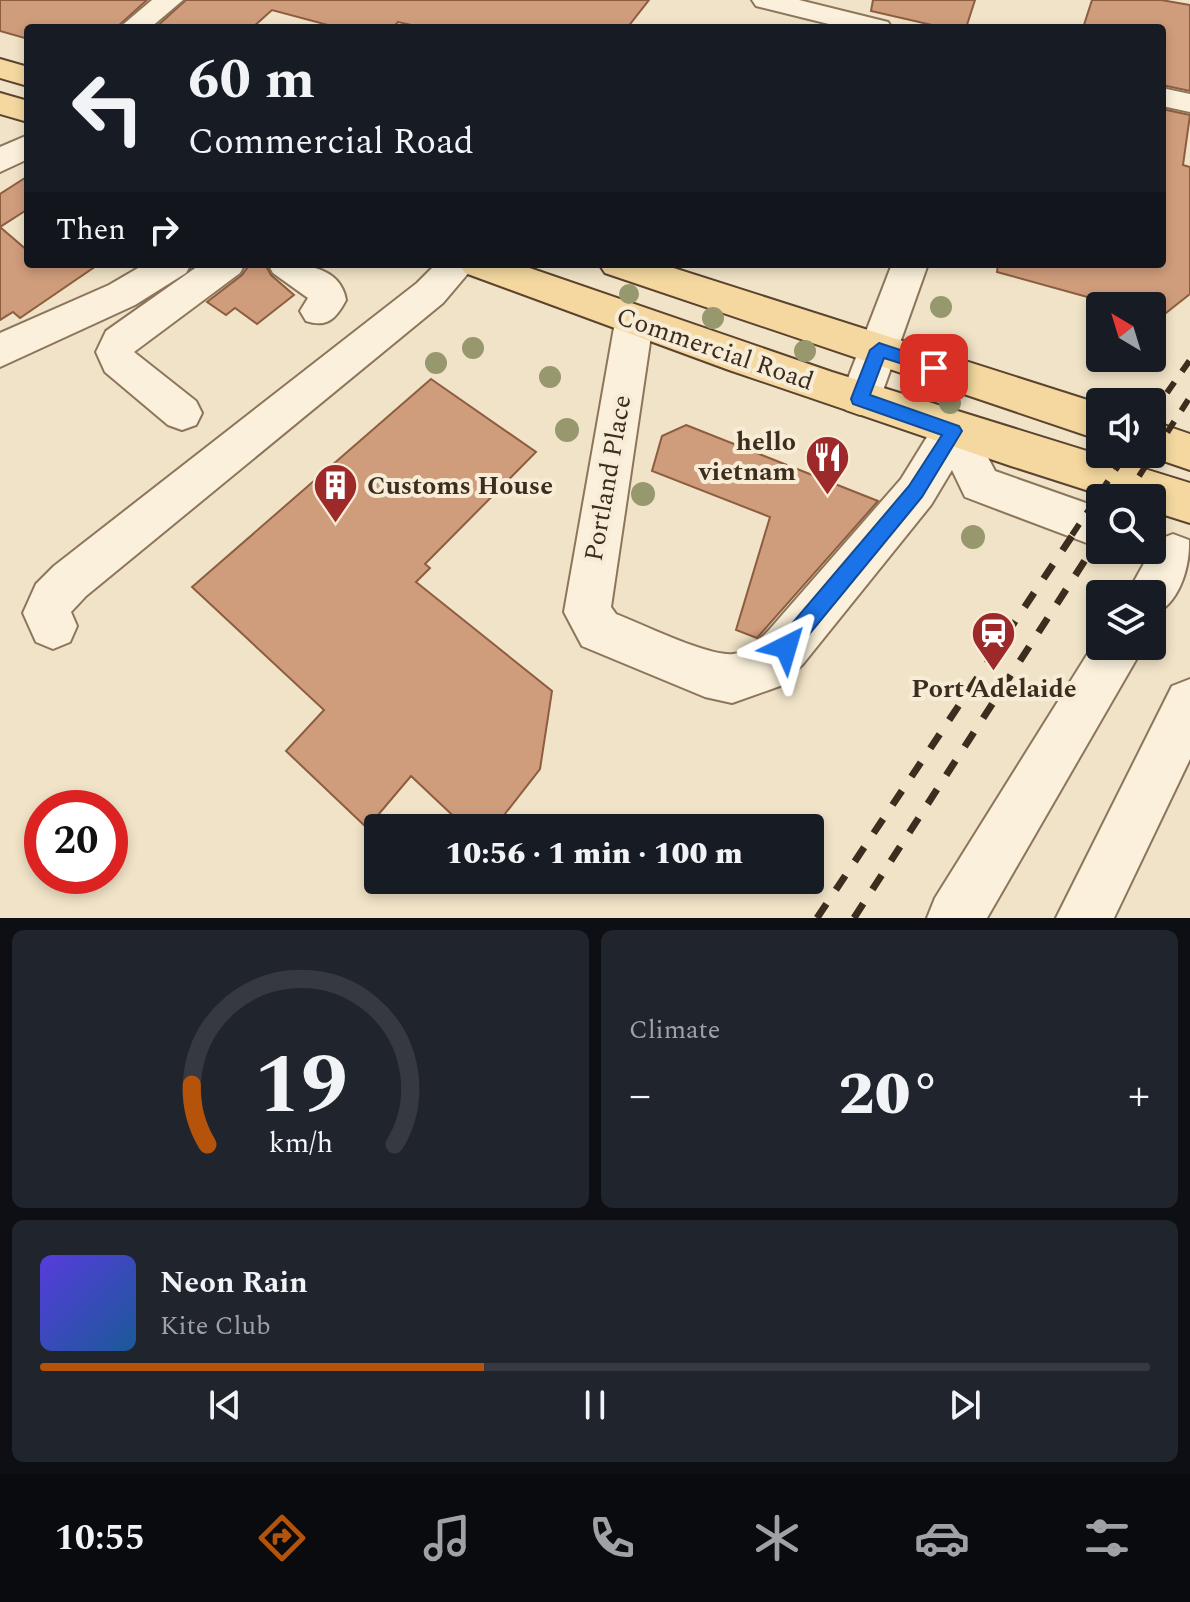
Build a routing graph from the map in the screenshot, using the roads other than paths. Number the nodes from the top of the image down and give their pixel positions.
1 (169, 0) edge
2 (766, 0) edge
3 (138, 24) edge
4 (862, 24) edge
5 (0, 68) edge
6 (24, 76) edge
7 (1166, 98) edge
8 (0, 103) edge
9 (1190, 103) edge
10 (24, 111) edge
11 (24, 147) edge
12 (0, 161) edge
13 (166, 268) edge
14 (221, 268) edge
15 (292, 268) edge
16 (454, 268) edge
17 (489, 268) edge
18 (630, 268) edge
19 (909, 268) edge
20 (670, 281) junction
21 (319, 311) dead end
22 (634, 322) junction
23 (691, 342) junction
24 (879, 350) junction
25 (0, 352) edge
26 (860, 399) junction
27 (182, 413) dead end
28 (1086, 417) edge
29 (953, 431) junction
30 (1166, 444) edge
31 (1190, 452) edge
32 (1190, 503) edge
33 (1086, 523) edge
34 (1172, 554) edge
35 (1158, 580) edge
36 (53, 626) dead end
37 (1112, 660) edge
38 (1190, 704) edge
39 (955, 918) edge
40 (1084, 918) edge

1 - 3 street
2 - 4 street
5 - 6 main road
7 - 9 street
8 - 10 main road
11 - 12 street
13 - 25 street
14 - 27 street
15 - 21 street
16 - 36 street
17 - 22 main road, Commercial Road
18 - 20 main road, Commercial Road
19 - 24 street
20 - 23 main road
20 - 24 main road, Commercial Road
22 - 23 main road, Commercial Road
22 - 29 street, Portland Place
23 - 26 main road, Commercial Road
24 - 26 street
24 - 28 main road, Commercial Road
26 - 29 main road, Commercial Road
29 - 32 main road, Commercial Road
29 - 33 street
30 - 31 main road
34 - 35 street
37 - 39 street
38 - 40 street

